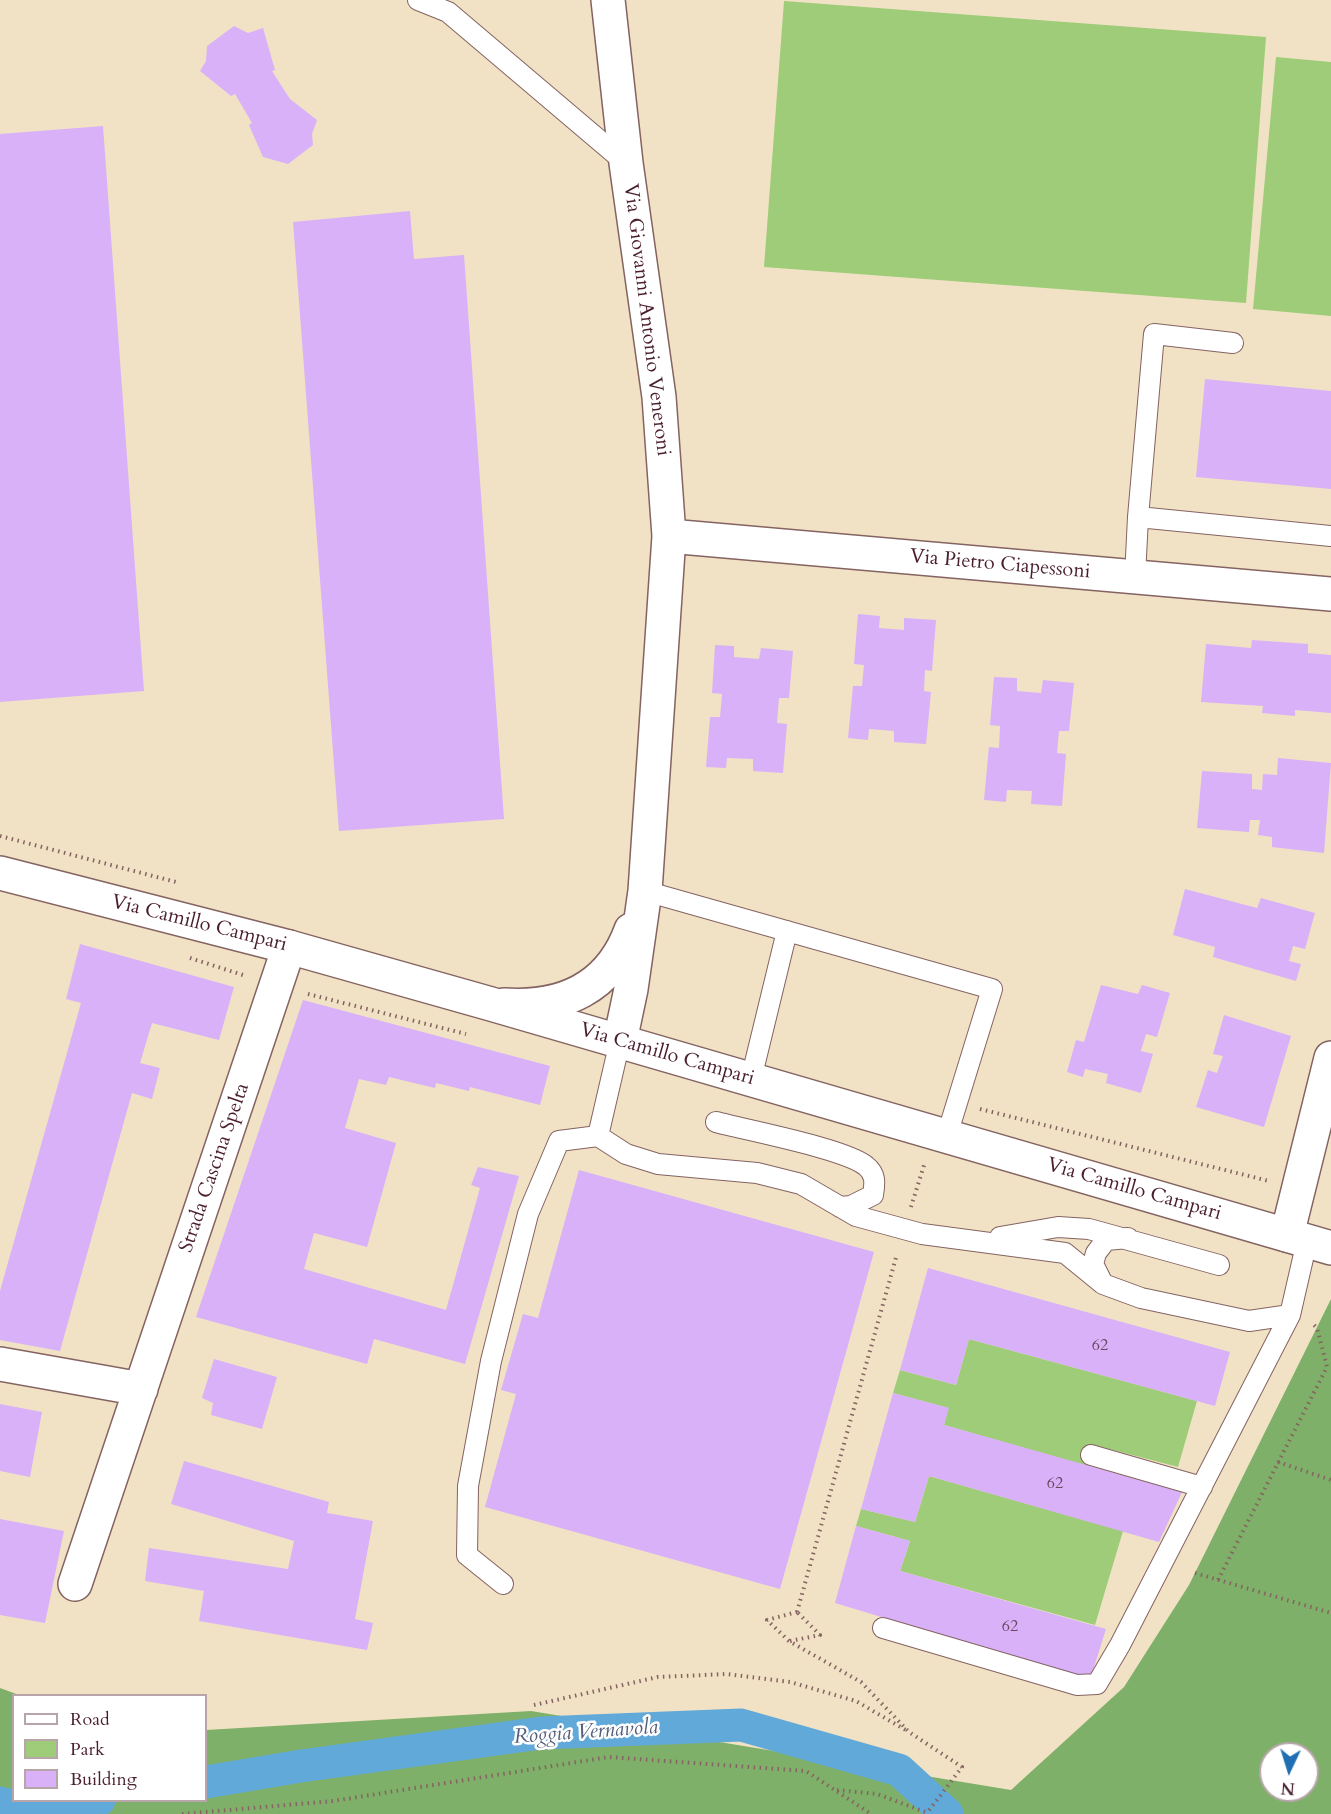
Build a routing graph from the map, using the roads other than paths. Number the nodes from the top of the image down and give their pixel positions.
1 (418, 0) edge
2 (608, 0) edge
3 (626, 163) junction
4 (1233, 343) dead end
5 (1138, 517) junction
6 (669, 536) junction
7 (1331, 536) edge
8 (1135, 577) junction
9 (1331, 594) edge
10 (0, 873) edge
11 (645, 891) junction
12 (787, 931) junction
13 (289, 947) junction
14 (491, 1004) junction
15 (620, 1041) junction
16 (1331, 1058) edge
17 (751, 1079) junction
18 (716, 1122) dead end
19 (940, 1133) junction
20 (598, 1136) junction
21 (840, 1207) junction
22 (1128, 1238) junction
23 (1308, 1241) edge
24 (979, 1244) junction
25 (1219, 1265) dead end
26 (1103, 1284) junction
27 (1290, 1315) junction
28 (0, 1364) edge
29 (141, 1389) junction
30 (1090, 1455) dead end
31 (1202, 1487) junction
32 (75, 1584) dead end
33 (503, 1584) dead end
34 (883, 1628) dead end

1 - 3 lane
2 - 3 street, Via Giovanni Antonio Veneroni
3 - 6 street, Via Giovanni Antonio Veneroni
4 - 5 lane
5 - 7 lane
5 - 8 lane
6 - 8 street, Via Pietro Ciapessoni
6 - 11 street, Via Giovanni Antonio Veneroni
8 - 9 street, Via Pietro Ciapessoni
10 - 13 street, Via Camillo Campari
11 - 12 lane
11 - 14 street, Via Giovanni Antonio Veneroni
11 - 15 street, Via Giovanni Antonio Veneroni
12 - 17 lane
12 - 19 lane
13 - 14 street, Via Camillo Campari
13 - 29 street, Strada Cascina Spelta
14 - 15 street, Via Camillo Campari
15 - 17 street, Via Camillo Campari
15 - 20 lane
16 - 23 street
17 - 19 street, Via Camillo Campari
18 - 21 lane
19 - 23 street, Via Camillo Campari
20 - 21 lane
20 - 33 lane
21 - 24 lane
22 - 24 lane
22 - 25 lane
22 - 26 lane
23 - 27 lane
24 - 26 lane
26 - 27 lane
27 - 31 lane
28 - 29 street
29 - 32 street, Strada Cascina Spelta
30 - 31 lane
31 - 34 lane

